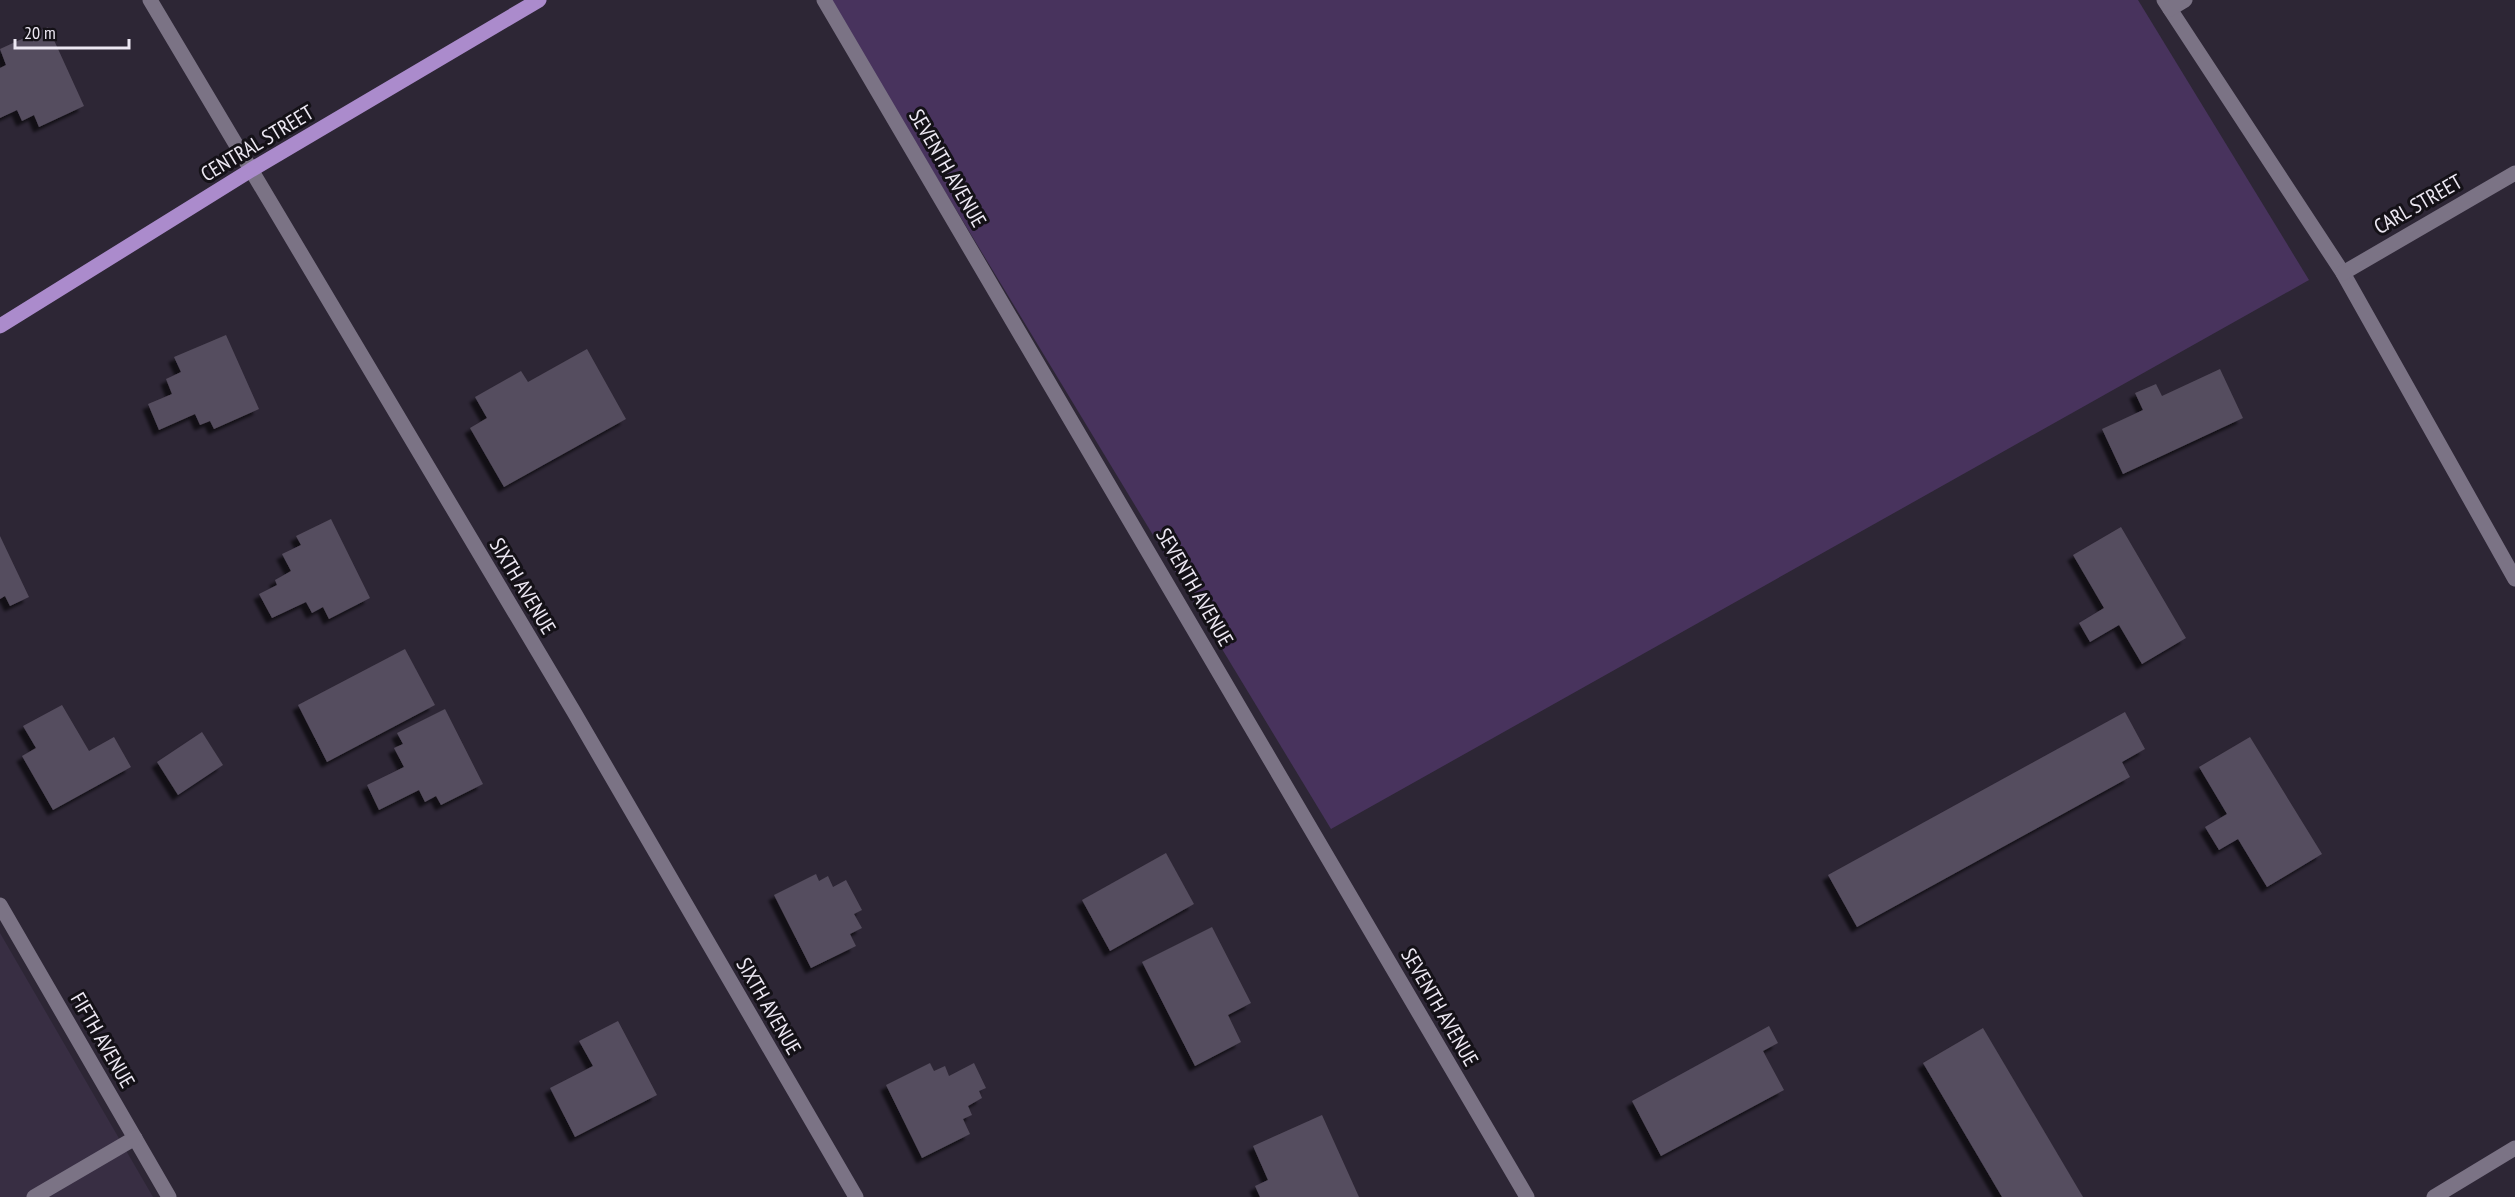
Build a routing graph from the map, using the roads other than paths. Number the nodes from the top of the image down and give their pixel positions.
1 (150, 0) edge
2 (539, 0) edge
3 (824, 0) edge
4 (2185, 0) edge
5 (2167, 4) edge
6 (251, 170) junction
7 (2515, 173) edge
8 (2343, 273) junction
9 (0, 326) edge
10 (2515, 579) edge
11 (0, 905) edge
12 (135, 1138) junction
13 (2515, 1148) edge
14 (34, 1197) edge
15 (169, 1197) edge
16 (856, 1197) edge
17 (1527, 1197) edge
18 (2434, 1197) edge

1 - 6 street, SIXTH AVENUE
2 - 6 main road, CENTRAL STREET
3 - 17 street, SEVENTH AVENUE
4 - 5 street
5 - 8 street
6 - 9 main road, CENTRAL STREET
6 - 16 street, SIXTH AVENUE
7 - 8 street, CARL STREET
8 - 10 street
11 - 12 street, FIFTH AVENUE
12 - 14 street
12 - 15 street, FIFTH AVENUE
13 - 18 street

